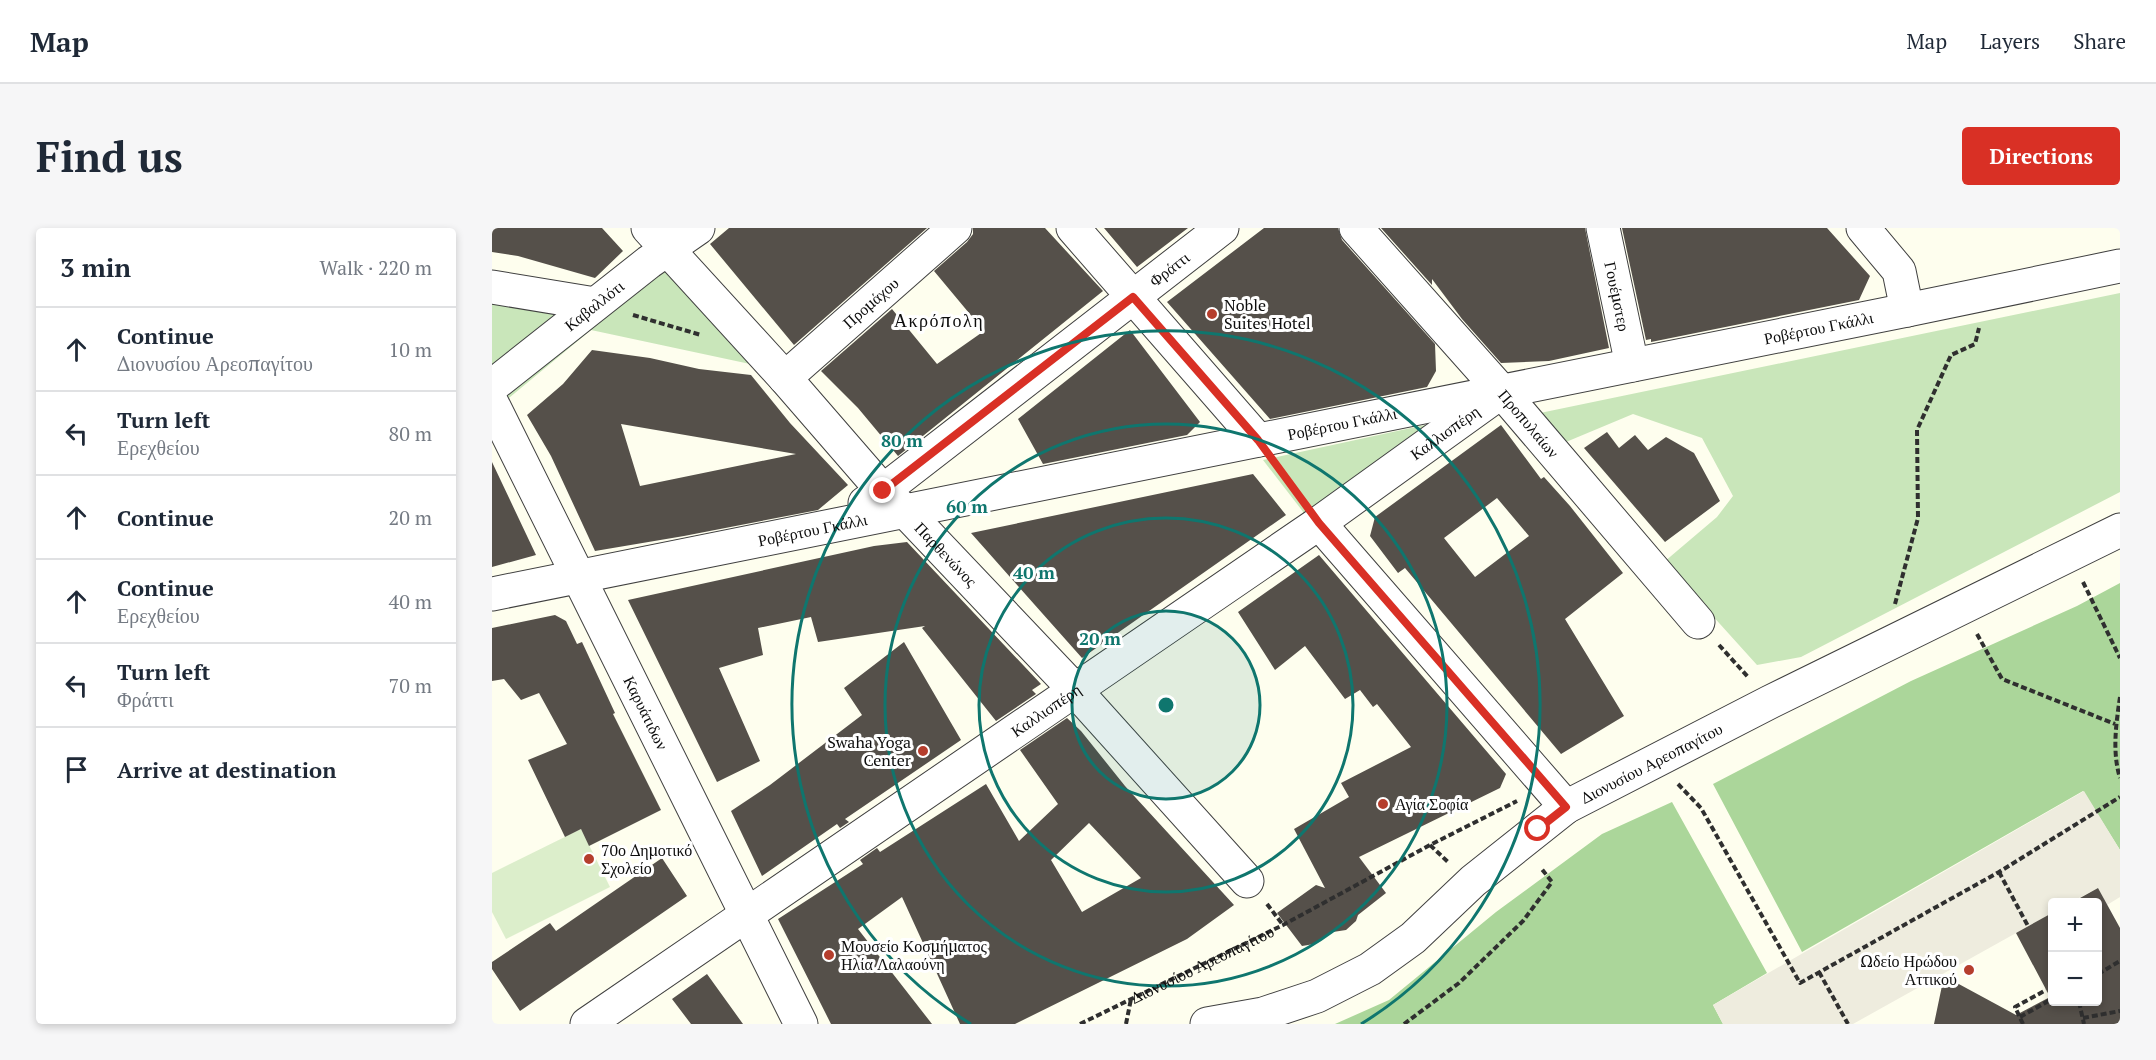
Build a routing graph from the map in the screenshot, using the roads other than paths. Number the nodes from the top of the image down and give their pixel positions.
1 (698, 228) edge
2 (955, 228) edge
3 (1073, 228) edge
4 (1222, 228) edge
5 (1356, 228) edge
6 (1603, 228) edge
7 (1863, 228) edge
8 (657, 239) edge
9 (2120, 266) edge
10 (492, 287) edge
11 (1133, 297) junction
12 (595, 304) junction
13 (1907, 310) junction
14 (1632, 365) junction
15 (785, 378) junction
16 (492, 386) edge
17 (1502, 392) junction
18 (492, 403) edge
19 (1258, 440) junction
20 (894, 501) junction
21 (1319, 523) junction
22 (830, 526) joint
23 (2120, 530) edge
24 (580, 576) junction
25 (492, 594) edge
26 (1698, 622) dead end
27 (1076, 690) junction
28 (1557, 797) junction
29 (1254, 889) road end
30 (746, 915) junction
31 (587, 1024) edge
32 (801, 1024) edge
33 (1207, 1024) edge

1 - 8 street, Καβαλλότι
2 - 15 street, Προμάχου
3 - 11 street
4 - 11 street, Φράττι
5 - 17 street, Προπυλαίων
6 - 14 street, Γουέμστερ
7 - 13 street
8 - 12 street, Καβαλλότι
8 - 15 street, Παρθενώνος
9 - 13 street, Ροβέρτου Γκάλλι
10 - 12 street
11 - 19 street
11 - 20 street, Φράττι
12 - 16 street, Καβαλλότι
13 - 14 street, Ροβέρτου Γκάλλι
14 - 17 street, Ροβέρτου Γκάλλι
15 - 20 street, Παρθενώνος
17 - 19 street, Ροβέρτου Γκάλλι
17 - 21 street, Καλλισπέρη
17 - 26 street, Προπυλαίων
18 - 24 street, Καρυάτιδων
19 - 20 street, Ροβέρτου Γκάλλι
20 - 22 street, Φράττι
20 - 27 street, Παρθενώνος
21 - 27 street, Καλλισπέρη
21 - 28 street
22 - 24 street, Ροβέρτου Γκάλλι
23 - 28 street, Διονυσίου Αρεοπαγίτου
24 - 25 street, Ροβέρτου Γκάλλι
24 - 30 street, Καρυάτιδων
27 - 29 street, Παρθενώνος
27 - 30 street, Καλλισπέρη
28 - 33 street, Διονυσίου Αρεοπαγίτου
30 - 31 street, Καλλισπέρη
30 - 32 street, Καρυάτιδων

